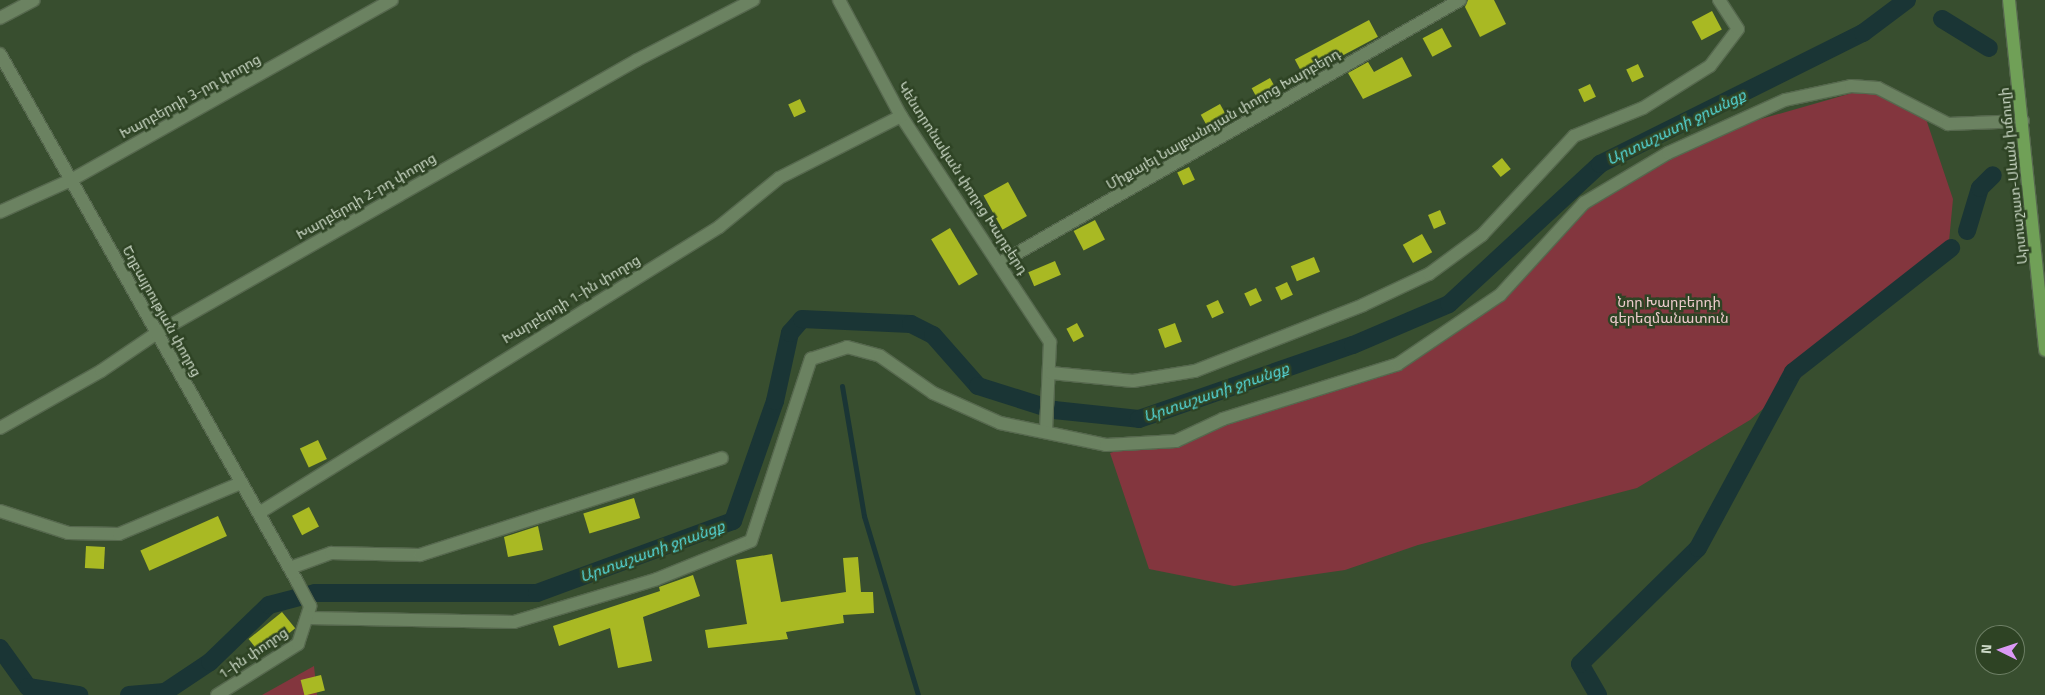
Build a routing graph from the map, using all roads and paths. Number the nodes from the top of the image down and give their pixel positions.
1 (34, 0) edge
2 (392, 0) edge
3 (753, 0) edge
4 (839, 0) edge
5 (1460, 0) edge
6 (1719, 0) edge
7 (2010, 0) edge
8 (0, 18) edge
9 (0, 54) edge
10 (901, 116) junction
11 (2023, 121) junction
12 (71, 180) junction
13 (0, 212) edge
14 (1000, 263) junction
15 (157, 333) junction
16 (2045, 350) edge
17 (1051, 373) junction
18 (0, 428) edge
19 (1046, 431) junction
20 (722, 458) dead end
21 (241, 483) junction
22 (0, 511) edge
23 (259, 513) junction
24 (290, 568) junction
25 (310, 612) junction
26 (218, 695) edge

1 - 8 street
2 - 12 street, Խարբերդի 3-րդ փողոց
3 - 15 street, Խարբերդի 2-րդ փողոց
4 - 10 street, Կենտրոնական փողոց Խարբերդ
5 - 14 street, Միքայել Նալբանդյան փողոց Խարբերդ
6 - 17 street
7 - 11 main road, Արտաշատ-Սևան խճուղի
9 - 12 street, Եղբայրության փողոց
10 - 14 street, Կենտրոնական փողոց Խարբերդ
10 - 23 street, Խարբերդի 1-ին փողոց
11 - 16 main road, Արտաշատ-Սևան խճուղի
11 - 19 street
12 - 13 street, Խարբերդի 3-րդ փողոց
12 - 15 street, Եղբայրության փողոց
14 - 17 street, Կենտրոնական փողոց Խարբերդ
15 - 18 street, Խարբերդի 2-րդ փողոց
15 - 21 street, Եղբայրության փողոց
17 - 19 street, Կենտրոնական փողոց Խարբերդ
19 - 25 street
20 - 24 street
21 - 22 street
21 - 23 street, Եղբայրության փողոց
23 - 24 street, Եղբայրության փողոց
24 - 25 street, Եղբայրության փողոց
25 - 26 street, 1-ին փողոց

